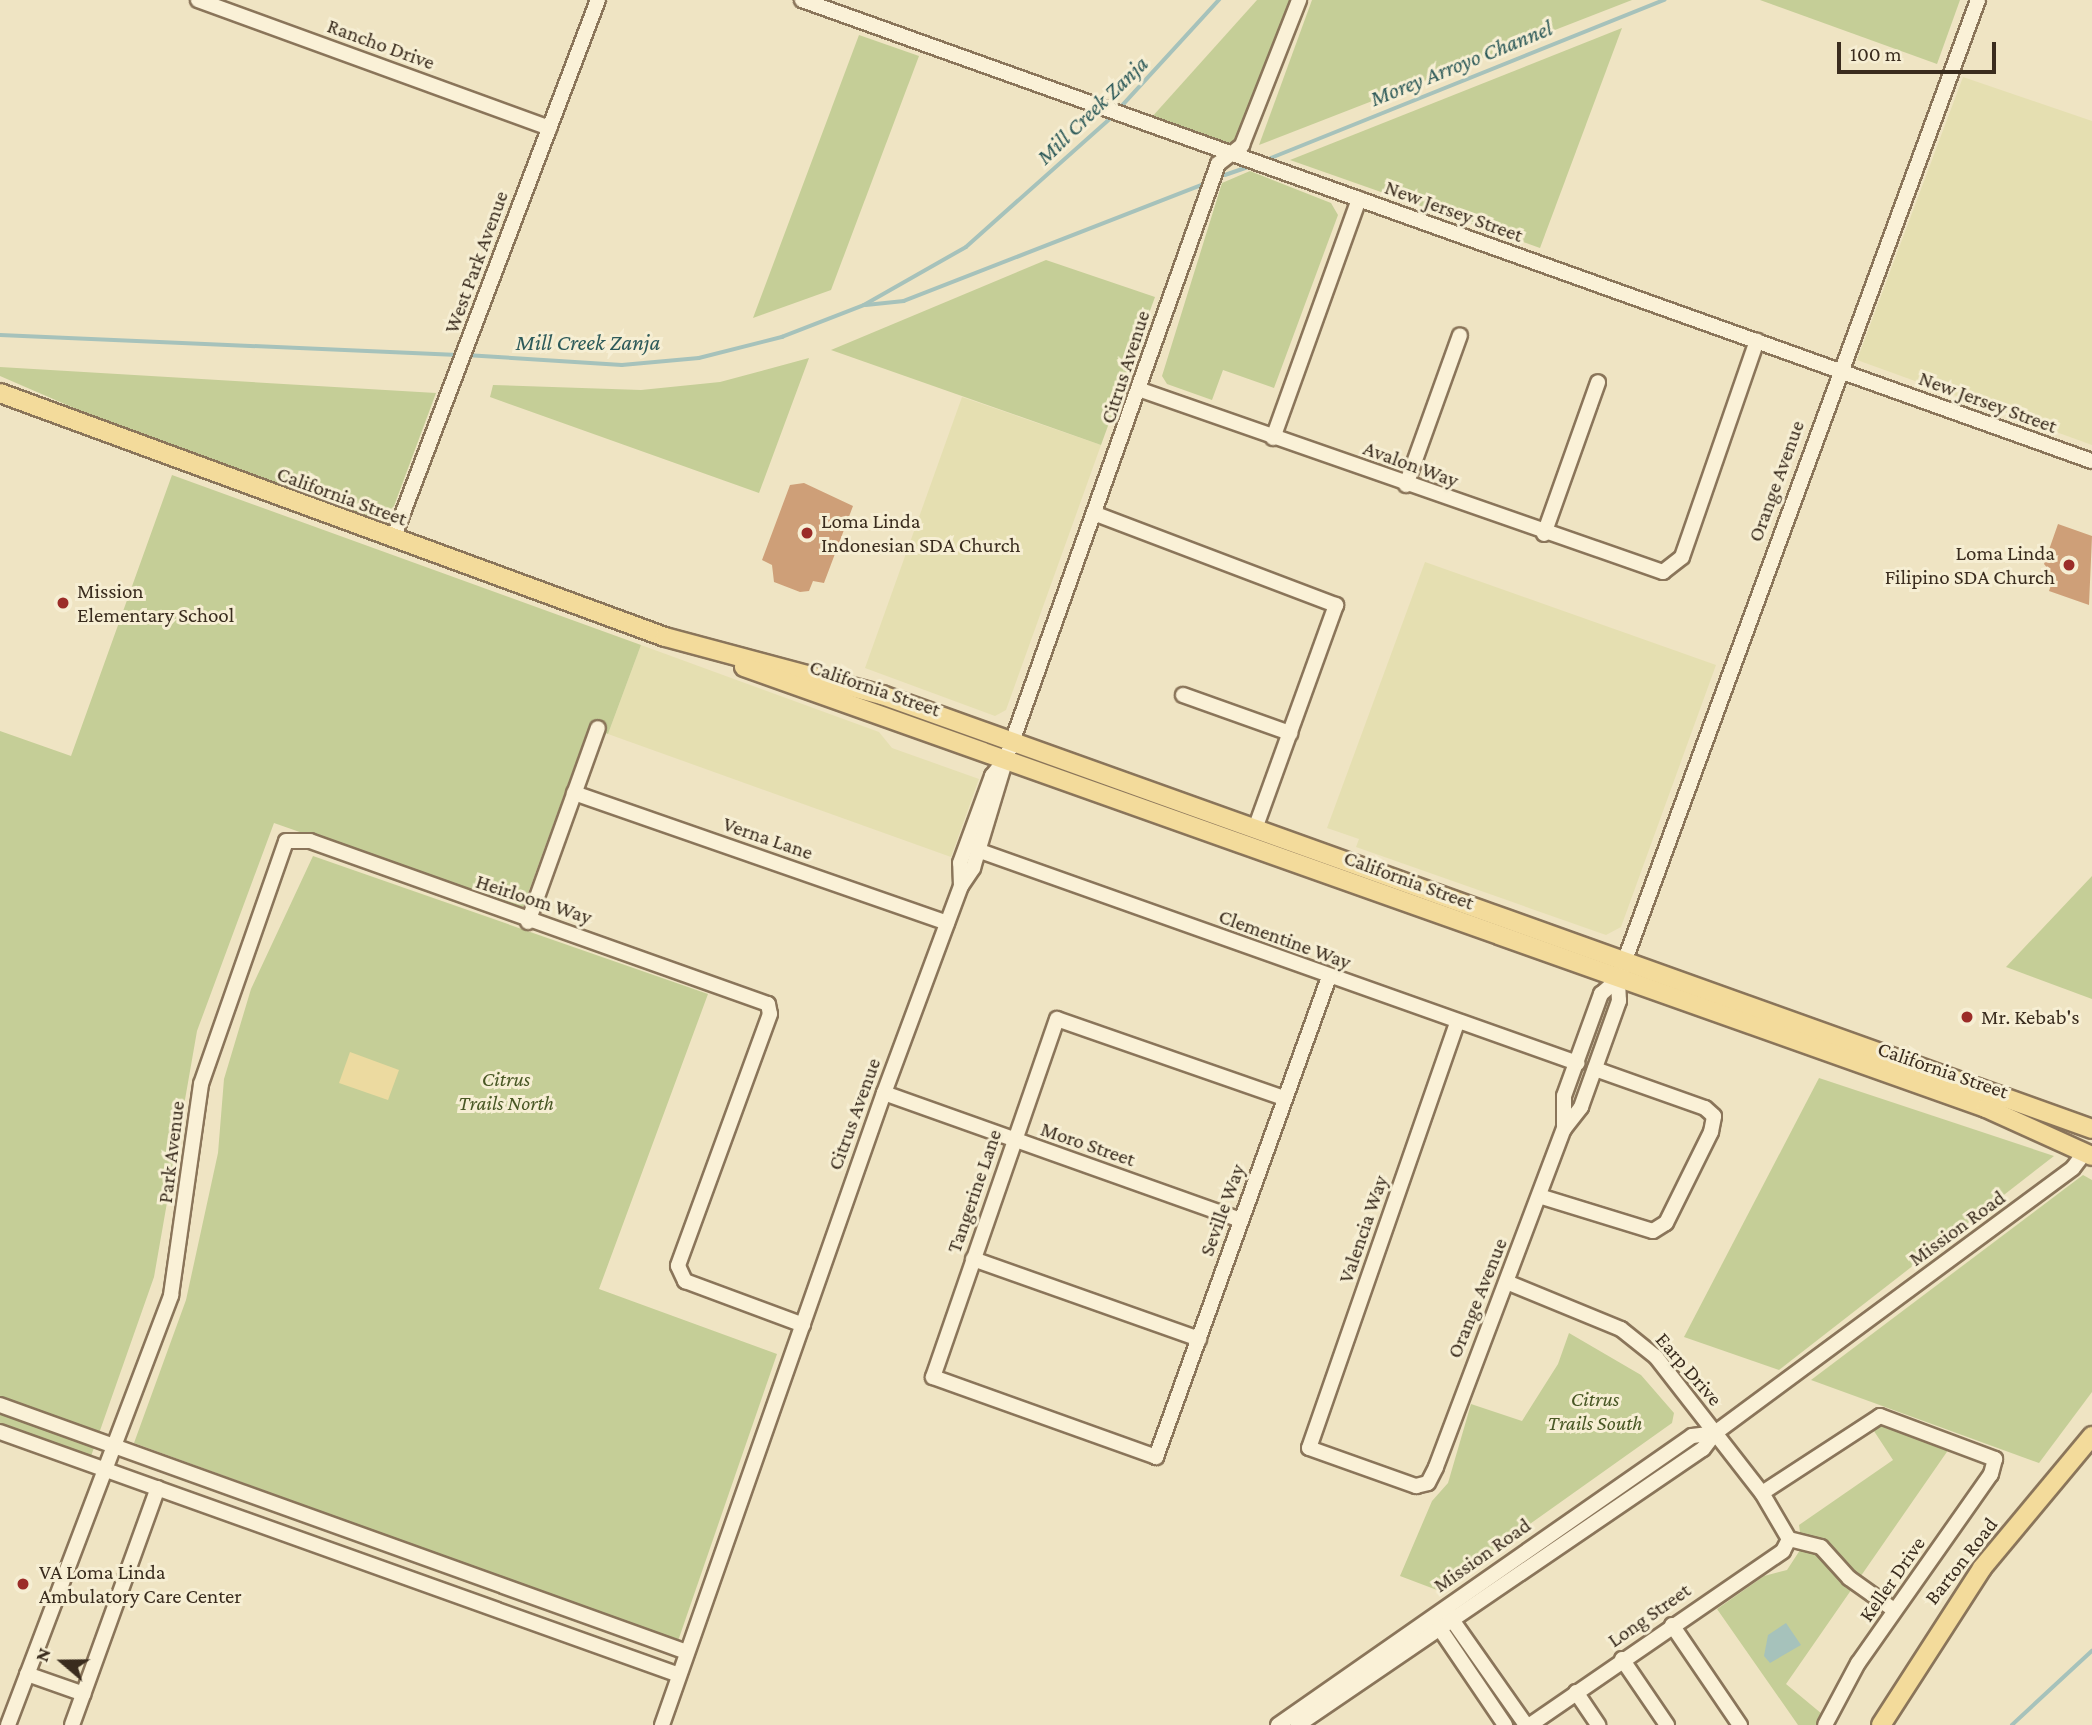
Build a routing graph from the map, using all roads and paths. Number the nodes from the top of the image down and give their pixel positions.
1 (198, 0) edge
2 (598, 0) edge
3 (802, 0) edge
4 (1299, 0) edge
5 (1978, 0) edge
6 (549, 128) junction
7 (1232, 154) junction
8 (1359, 199) junction
9 (1460, 335) dead end
10 (1757, 341) junction
11 (1839, 371) junction
12 (1598, 382) dead end
13 (1141, 390) junction
14 (0, 393) edge
15 (1273, 438) junction
16 (2092, 461) edge
17 (1406, 485) junction
18 (1096, 514) junction
19 (1544, 534) junction
20 (393, 539) junction
21 (710, 650) junction
22 (1183, 695) dead end
23 (598, 728) dead end
24 (1290, 733) junction
25 (1012, 742) junction
26 (1006, 759) junction
27 (575, 793) junction
28 (1256, 826) junction
29 (286, 841) joint
30 (979, 851) junction
31 (961, 886) junction
32 (528, 922) junction
33 (947, 923) junction
34 (1625, 961) junction
35 (1329, 977) junction
36 (1618, 979) junction
37 (1457, 1023) junction
38 (1577, 1063) junction
39 (1595, 1069) junction
40 (1978, 1084) junction
41 (884, 1093) junction
42 (1284, 1098) junction
43 (1972, 1103) junction
44 (1564, 1129) junction
45 (2092, 1129) edge
46 (1014, 1140) junction
47 (2088, 1154) edge
48 (1539, 1195) junction
49 (1240, 1220) junction
50 (973, 1259) junction
51 (1508, 1283) junction
52 (803, 1325) junction
53 (1199, 1339) junction
54 (0, 1405) edge
55 (0, 1432) edge
56 (1715, 1433) junction
57 (2092, 1436) edge
58 (113, 1446) junction
59 (1156, 1457) joint
60 (103, 1469) junction
61 (1428, 1483) joint
62 (158, 1488) junction
63 (1762, 1493) junction
64 (1789, 1539) junction
65 (393, 1548) junction
66 (385, 1569) junction
67 (1894, 1610) junction
68 (1438, 1617) junction
69 (1453, 1620) junction
70 (1672, 1625) junction
71 (687, 1652) junction
72 (1622, 1659) junction
73 (27, 1674) junction
74 (679, 1675) junction
75 (1493, 1679) junction
76 (1480, 1688) junction
77 (1576, 1692) junction
78 (84, 1694) junction
79 (8, 1725) edge
80 (72, 1725) edge
81 (662, 1725) edge
82 (1278, 1725) edge
83 (1298, 1725) edge
84 (1505, 1725) edge
85 (1528, 1725) edge
86 (1598, 1725) edge
87 (1667, 1725) edge
88 (1740, 1725) edge
89 (1825, 1725) edge
90 (1881, 1725) edge

1 - 6 street, Rancho Drive
2 - 6 street, West Park Avenue
3 - 7 street, New Jersey Street
4 - 7 street, Citrus Avenue
5 - 11 street, Orange Avenue
6 - 20 street, West Park Avenue
7 - 8 street, New Jersey Street
7 - 13 street, Citrus Avenue
8 - 10 street, New Jersey Street
8 - 15 street
9 - 17 street
10 - 11 street, New Jersey Street
10 - 19 street, Avalon Way
11 - 16 street, New Jersey Street
11 - 34 street, Orange Avenue
12 - 19 street
13 - 15 street, Avalon Way
13 - 18 street, Citrus Avenue
14 - 20 main road, California Street
15 - 17 street, Avalon Way
17 - 19 street, Avalon Way
18 - 24 street
18 - 25 street, Citrus Avenue
20 - 21 main road, California Street
21 - 25 main road, California Street
21 - 26 main road, California Street
22 - 24 street
23 - 27 street
24 - 28 street
25 - 26 street, Citrus Avenue
25 - 28 main road, California Street
26 - 30 street, Citrus Avenue
26 - 31 street, Citrus Avenue
26 - 36 main road, California Street
27 - 32 street
27 - 33 street, Verna Lane
28 - 34 main road, California Street
29 - 32 street, Heirloom Way
29 - 58 street, Park Avenue
30 - 31 street, Citrus Avenue
30 - 35 street, Clementine Way
31 - 33 street, Citrus Avenue
32 - 52 street, Heirloom Way
33 - 41 street, Citrus Avenue
34 - 36 street, Orange Avenue
34 - 40 main road, California Street
35 - 37 street, Clementine Way
35 - 42 street, Seville Way
36 - 38 street, Orange Avenue
36 - 39 street, Orange Avenue
36 - 43 main road, California Street
37 - 38 street, Clementine Way
37 - 61 street, Valencia Way
38 - 44 street, Orange Avenue
39 - 44 street, Orange Avenue
39 - 48 street
40 - 43 main road
40 - 45 main road, California Street
41 - 46 street, Moro Street
41 - 52 street, Citrus Avenue
42 - 46 street, Tangerine Lane
42 - 49 street, Seville Way
43 - 47 main road, California Street
44 - 48 street, Orange Avenue
46 - 49 street, Moro Street
46 - 50 street, Tangerine Lane
47 - 56 street, Mission Road
48 - 51 street, Orange Avenue
49 - 53 street, Seville Way
50 - 53 street
50 - 59 street, Tangerine Lane
51 - 56 street, Earp Drive
51 - 61 street, Orange Avenue
52 - 71 street, Citrus Avenue
53 - 59 street, Seville Way
54 - 58 street
55 - 60 street
56 - 63 street, Earp Drive
56 - 68 street, Mission Road
56 - 69 street, Mission Road
57 - 90 main road, Barton Road
58 - 60 street, Park Avenue
58 - 65 street
60 - 62 street
60 - 73 street, Park Avenue
62 - 66 street
62 - 78 street
63 - 64 street, Earp Drive
63 - 67 street, Keller Drive
64 - 67 street
64 - 70 street, Long Street
65 - 66 street
65 - 71 street
66 - 74 street
67 - 89 street, Keller Drive
68 - 69 street
68 - 76 street
68 - 82 street, Mission Road
68 - 83 street, Mission Road
69 - 75 street
70 - 72 street, Long Street
70 - 88 street
71 - 74 street, Citrus Avenue
72 - 77 street, Long Street
72 - 87 street
73 - 78 street
73 - 79 street, Park Avenue
74 - 81 street, Citrus Avenue
75 - 76 street
75 - 85 street
76 - 84 street
77 - 85 street, Long Street
77 - 86 street
78 - 80 street

